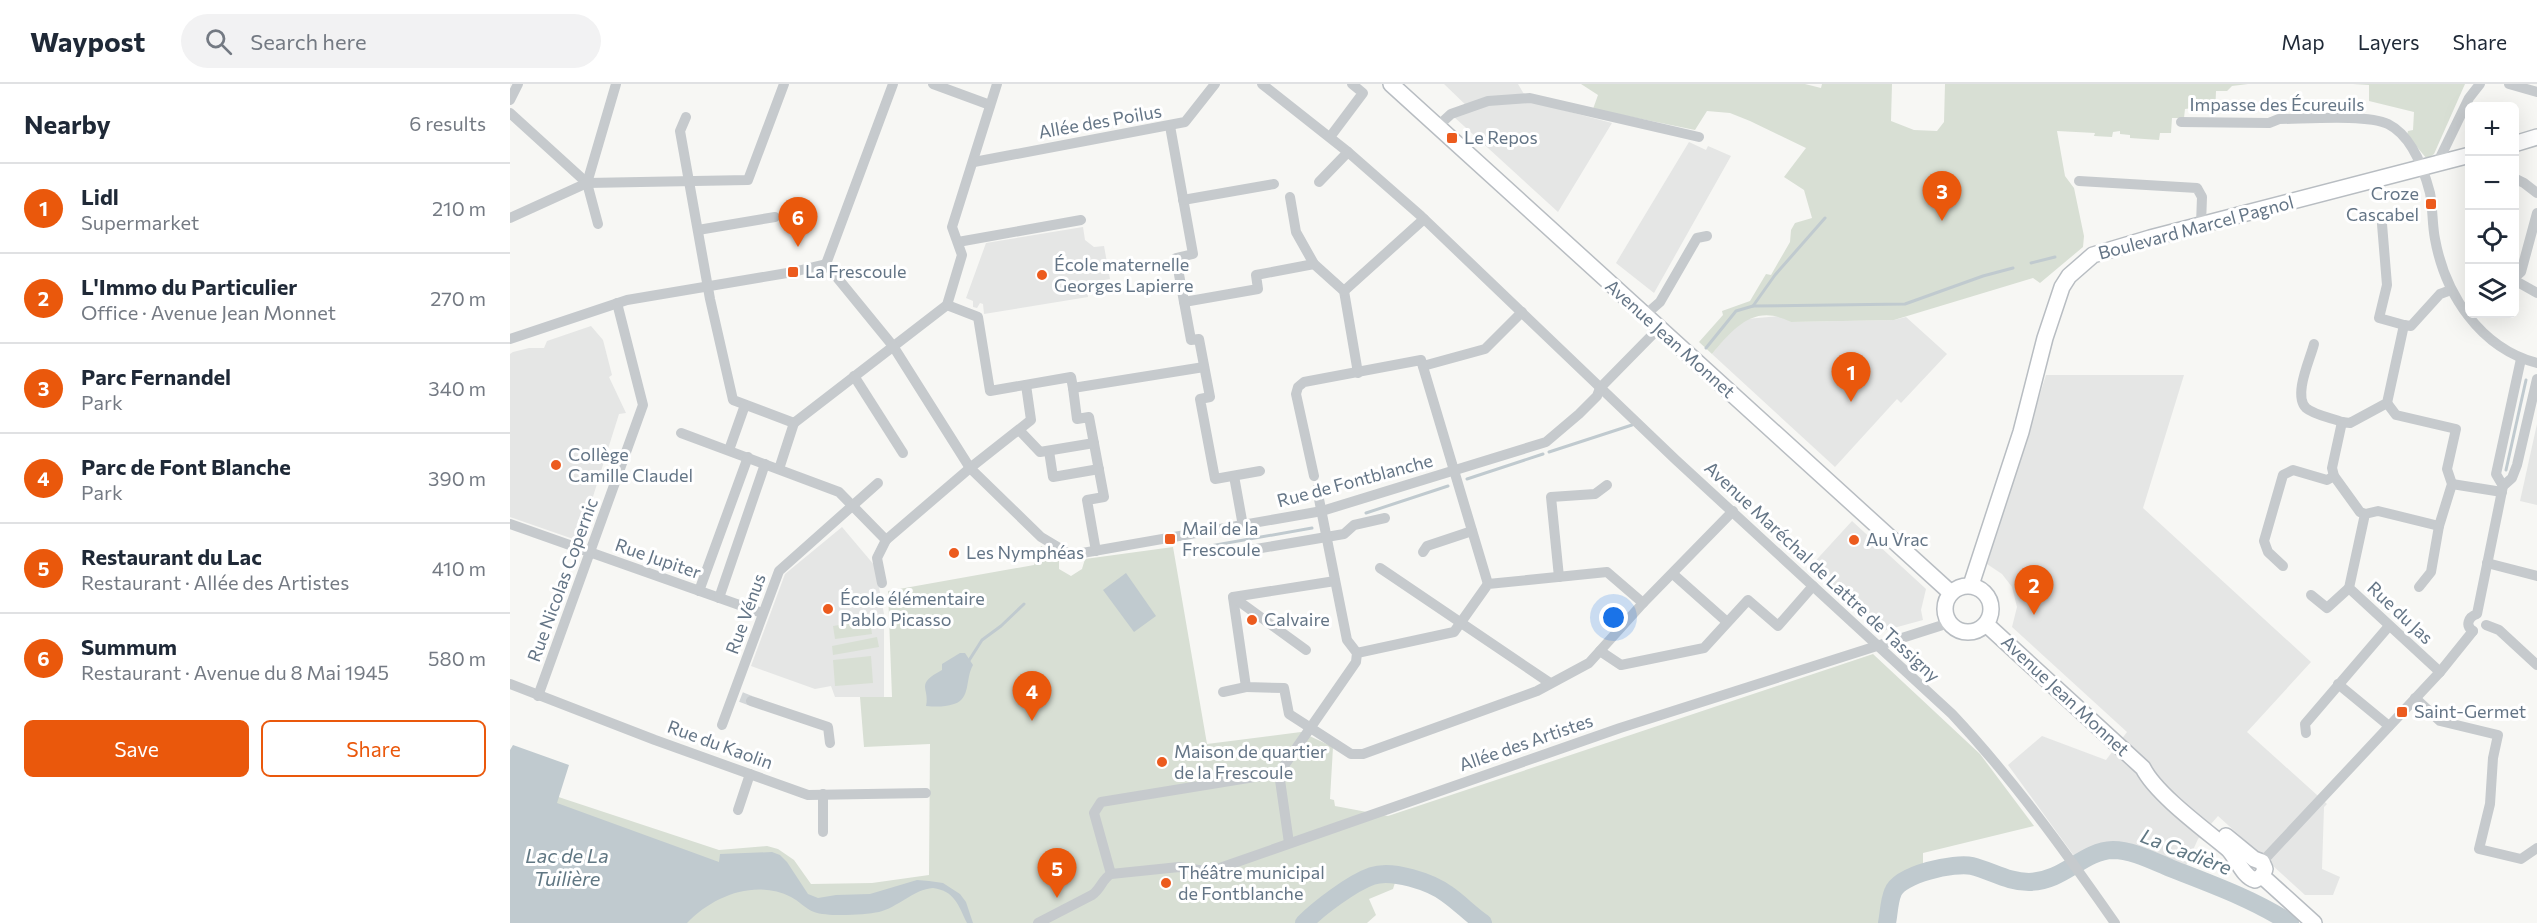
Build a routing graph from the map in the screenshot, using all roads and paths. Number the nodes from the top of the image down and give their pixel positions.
1 (518, 84) edge
2 (616, 84) edge
3 (784, 84) edge
4 (893, 84) edge
5 (933, 84) edge
6 (997, 84) edge
7 (1215, 84) edge
8 (1262, 84) edge
9 (1352, 84) edge
10 (1391, 84) edge
11 (2480, 84) edge
12 (2509, 84) edge
13 (2537, 92) edge
14 (510, 99) edge
15 (990, 105) junction
16 (510, 113) edge
17 (686, 117) dead end
18 (2181, 122) dead end
19 (1170, 126) junction
20 (1438, 126) junction
21 (1330, 137) junction
22 (1699, 137) dead end
23 (2537, 137) edge
24 (2519, 142) edge
25 (1348, 152) junction
26 (2465, 156) edge
27 (974, 162) junction
28 (2437, 164) junction
29 (2421, 169) junction
30 (2519, 180) edge
31 (689, 181) junction
32 (2079, 181) dead end
33 (1319, 182) dead end
34 (587, 183) junction
35 (1274, 184) dead end
36 (2537, 193) edge
37 (1290, 197) dead end
38 (1183, 200) junction
39 (2537, 213) edge
40 (510, 218) edge
41 (775, 218) dead end
42 (1424, 219) junction
43 (1081, 220) dead end
44 (598, 224) dead end
45 (2201, 224) junction
46 (2382, 224) dead end
47 (698, 230) junction
48 (1707, 236) dead end
49 (958, 242) junction
50 (826, 264) junction
51 (1314, 264) junction
52 (2519, 274) edge
53 (2519, 282) edge
54 (708, 286) junction
55 (2451, 290) junction
56 (1344, 291) junction
57 (2537, 292) edge
58 (1184, 302) junction
59 (617, 303) junction
60 (947, 305) junction
61 (2465, 306) edge
62 (1522, 312) junction
63 (1644, 316) junction
64 (2472, 318) edge
65 (2404, 325) junction
66 (1658, 329) junction
67 (510, 339) edge
68 (2314, 344) dead end
69 (893, 346) junction
70 (2521, 358) junction
71 (2537, 363) edge
72 (1423, 366) junction
73 (1204, 367) junction
74 (1358, 373) junction
75 (855, 376) junction
76 (2537, 379) edge
77 (1026, 385) junction
78 (1073, 388) junction
79 (1600, 388) junction
80 (2387, 403) junction
81 (745, 405) junction
82 (2342, 422) junction
83 (794, 423) junction
84 (1019, 430) junction
85 (681, 433) dead end
86 (1094, 443) junction
87 (729, 450) junction
88 (1049, 451) junction
89 (903, 453) dead end
90 (748, 458) junction
91 (765, 464) junction
92 (970, 468) junction
93 (779, 469) junction
94 (1099, 469) junction
95 (1260, 471) dead end
96 (1452, 471) junction
97 (1234, 476) junction
98 (1314, 476) dead end
99 (2334, 476) junction
100 (878, 483) dead end
101 (2451, 484) junction
102 (1607, 485) dead end
103 (1317, 489) dead end
104 (2502, 489) junction
105 (854, 505) junction
106 (1322, 511) junction
107 (1733, 511) junction
108 (2365, 514) junction
109 (1385, 518) dead end
110 (510, 524) edge
111 (1243, 526) junction
112 (2439, 526) junction
113 (1472, 531) junction
114 (1326, 538) junction
115 (886, 540) junction
116 (1096, 551) junction
117 (1244, 551) dead end
118 (1423, 552) dead end
119 (590, 553) junction
120 (2487, 562) junction
121 (1380, 567) dead end
122 (2283, 567) dead end
123 (1673, 574) junction
124 (2537, 576) edge
125 (1559, 577) junction
126 (1335, 581) junction
127 (882, 583) dead end
128 (1488, 584) junction
129 (1971, 585) junction
130 (1813, 586) junction
131 (2419, 587) dead end
132 (2349, 588) junction
133 (699, 591) junction
134 (1951, 592) junction
135 (2311, 595) dead end
136 (1233, 597) junction
137 (718, 598) junction
138 (1643, 603) junction
139 (762, 613) junction
140 (2477, 614) junction
141 (1462, 622) junction
142 (1727, 622) junction
143 (1949, 622) junction
144 (1986, 624) junction
145 (2486, 625) junction
146 (2389, 626) junction
147 (2474, 631) junction
148 (1878, 646) junction
149 (1306, 650) dead end
150 (1600, 651) junction
151 (1357, 653) junction
152 (2537, 665) edge
153 (2440, 672) junction
154 (1550, 683) junction
155 (510, 684) edge
156 (2338, 684) junction
157 (1246, 687) junction
158 (1223, 692) dead end
159 (538, 696) junction
160 (742, 697) junction
161 (2415, 698) junction
162 (722, 725) dead end
163 (2389, 726) junction
164 (1311, 728) junction
165 (2306, 733) dead end
166 (830, 743) dead end
167 (1280, 773) junction
168 (750, 774) junction
169 (926, 793) dead end
170 (823, 794) junction
171 (738, 810) dead end
172 (823, 832) dead end
173 (1289, 843) junction
174 (2537, 848) edge
175 (2256, 867) junction
176 (1111, 874) junction
177 (1038, 923) edge
178 (2115, 923) edge
179 (2314, 923) edge

1 - 14 street
2 - 34 street
3 - 31 street
4 - 50 street
5 - 15 street
6 - 15 street
7 - 19 street, Allée des Poilus
8 - 21 street
9 - 21 street
10 - 20 street, Avenue Jean Monnet
11 - 28 street
12 - 13 street
15 - 27 street
16 - 34 street
17 - 31 street
18 - 29 street, Impasse des Écureuils
19 - 27 street, Allée des Poilus
19 - 38 street
20 - 22 street
20 - 63 street, Avenue Jean Monnet
21 - 25 street
23 - 24 street
25 - 33 street
25 - 42 street
26 - 28 street, Boulevard Marcel Pagnol
27 - 49 street
28 - 29 street, Boulevard Marcel Pagnol
29 - 45 street, Boulevard Marcel Pagnol
29 - 55 street, Impasse des Écureuils
30 - 36 street
31 - 34 street
31 - 47 street
32 - 45 street
34 - 40 street
34 - 44 street
35 - 38 street
37 - 51 street
38 - 58 street
39 - 52 street
41 - 47 street
42 - 56 street
42 - 62 street, Avenue Maréchal de Lattre de Tassigny
43 - 49 street
45 - 129 street, Boulevard Marcel Pagnol
46 - 65 street
47 - 54 street
48 - 63 street
49 - 60 street
50 - 54 street
50 - 69 street, Rue de Fontblanche
51 - 56 street
51 - 58 street
53 - 57 street
54 - 59 street
54 - 81 street
55 - 61 street, Impasse des Écureuils
55 - 65 street
56 - 74 street
58 - 73 street
59 - 67 street
59 - 119 street, Rue Nicolas Copernic
60 - 69 street
60 - 77 street
62 - 72 street
62 - 79 street, Avenue Maréchal de Lattre de Tassigny
63 - 66 street, Avenue Jean Monnet
64 - 70 street, Impasse des Écureuils
65 - 80 street
66 - 79 street, Rue de Fontblanche
66 - 134 street, Avenue Jean Monnet
68 - 82 street
69 - 75 street
69 - 92 street, Rue de Fontblanche
70 - 71 street, Impasse des Écureuils
70 - 104 street
72 - 74 street
72 - 96 street
73 - 78 street
73 - 97 street
74 - 98 street
75 - 83 street
75 - 89 street
76 - 104 street
77 - 78 street
77 - 84 street
78 - 86 street
79 - 96 street, Rue de Fontblanche
79 - 107 street, Avenue Maréchal de Lattre de Tassigny
80 - 82 street
80 - 101 street
81 - 83 street
81 - 87 street
82 - 99 street
83 - 93 street
84 - 88 street
84 - 92 street
85 - 87 street
86 - 88 street
86 - 94 street
87 - 90 street
88 - 94 street
90 - 91 street
90 - 133 street
91 - 93 street
91 - 137 street
92 - 115 street
92 - 116 street, Rue de Fontblanche
93 - 105 street
94 - 116 street
95 - 97 street
96 - 106 street, Rue de Fontblanche
96 - 113 street
97 - 111 street
99 - 108 street
99 - 122 street
100 - 105 street, Rue Vénus
101 - 104 street
101 - 112 street
102 - 125 street
103 - 106 street
104 - 120 street
105 - 115 street
105 - 139 street, Rue Vénus
106 - 111 street, Rue de Fontblanche
106 - 114 street
107 - 123 street
107 - 130 street, Avenue Maréchal de Lattre de Tassigny
108 - 112 street
108 - 132 street, Rue du Jas
109 - 114 street
110 - 119 street, Rue Jupiter
111 - 116 street, Rue de Fontblanche
112 - 131 street
113 - 118 street
113 - 128 street
114 - 117 street
114 - 126 street
115 - 127 street
119 - 133 street, Rue Jupiter
119 - 159 street, Rue Nicolas Copernic
120 - 124 street
120 - 140 street
121 - 141 street
123 - 138 street
123 - 142 street
125 - 128 street
125 - 138 street
126 - 136 street
126 - 151 street
128 - 141 street
129 - 134 street
129 - 144 street
130 - 142 street
130 - 148 street, Avenue Maréchal de Lattre de Tassigny
132 - 135 street
132 - 146 street, Rue du Jas
133 - 137 street, Rue Jupiter
134 - 143 street
136 - 149 street
136 - 157 street
137 - 139 street, Rue Jupiter
138 - 150 street
139 - 160 street, Rue Vénus
140 - 145 street
140 - 147 street
141 - 151 street
141 - 154 street
142 - 150 street
143 - 144 street
143 - 148 street, Allée des Artistes
144 - 175 street, Avenue Jean Monnet
145 - 147 street
145 - 152 street
146 - 153 street, Rue du Jas
146 - 156 street
147 - 153 street
148 - 173 street, Allée des Artistes
148 - 178 street, Avenue Maréchal de Lattre de Tassigny
150 - 154 street
151 - 164 street
153 - 161 street
154 - 164 street
155 - 159 street, Rue du Kaolin
156 - 163 street
156 - 165 street
157 - 158 street
157 - 164 street
159 - 168 street, Rue du Kaolin
160 - 162 street, Rue Vénus
160 - 166 street
161 - 163 street
161 - 174 street
163 - 175 street
164 - 167 street
167 - 173 street
167 - 176 street
168 - 170 street, Rue du Kaolin
168 - 171 street
169 - 170 street, Rue du Kaolin
170 - 172 street
173 - 176 street, Allée des Artistes
175 - 179 street, Avenue Jean Monnet
176 - 177 street

